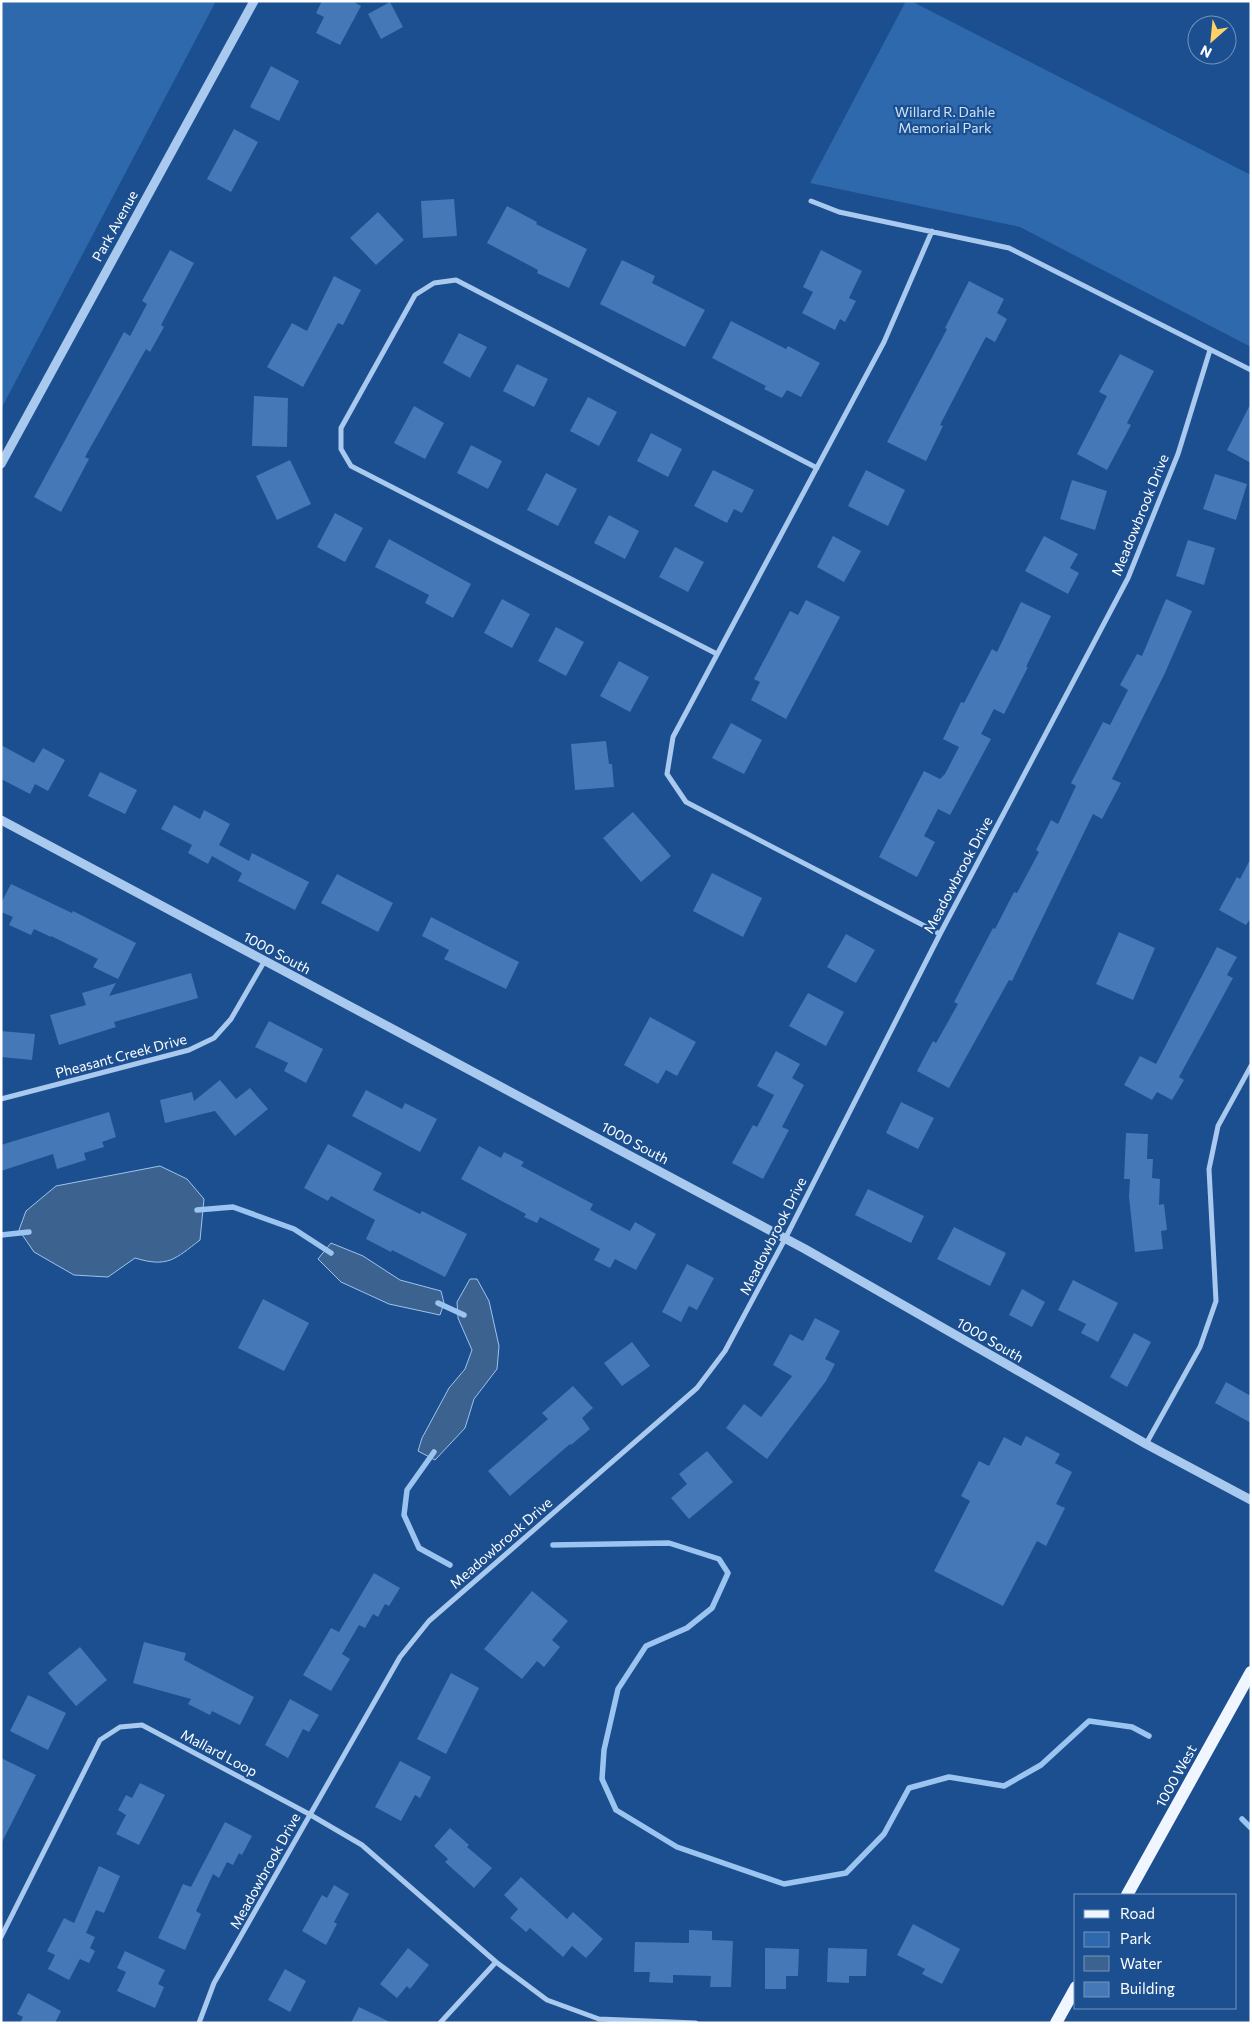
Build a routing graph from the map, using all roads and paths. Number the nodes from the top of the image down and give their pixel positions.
1 (254, 1) edge
2 (811, 201) dead end
3 (932, 231) junction
4 (1210, 350) junction
5 (1251, 370) edge
6 (1, 464) edge
7 (817, 468) junction
8 (717, 654) junction
9 (1, 820) edge
10 (940, 934) junction
11 (264, 962) junction
12 (1251, 1066) edge
13 (1, 1099) edge
14 (784, 1239) junction
15 (1146, 1444) junction
16 (1251, 1500) edge
17 (1251, 1672) edge
18 (310, 1814) junction
19 (1128, 1894) edge
20 (1, 1937) edge
21 (496, 1962) junction
22 (1074, 1992) edge
23 (199, 2023) edge
24 (440, 2023) edge
25 (696, 2023) edge
26 (1056, 2023) edge

1 - 6 street, Park Avenue
2 - 3 street
3 - 4 street
3 - 7 street
4 - 5 street
4 - 10 street, Meadowbrook Drive
7 - 8 street
7 - 8 street
8 - 10 street
9 - 11 street, 1000 South
10 - 14 street, Meadowbrook Drive
11 - 13 street, Pheasant Creek Drive
11 - 14 street, 1000 South
12 - 15 street
14 - 15 street, 1000 South
14 - 18 street, Meadowbrook Drive
15 - 16 street, 1000 South
17 - 19 main road, 1000 West
18 - 20 street, Mallard Loop
18 - 21 street, Mallard Loop
18 - 23 street, Meadowbrook Drive
21 - 24 street
21 - 25 street, Mallard Loop
22 - 26 main road

